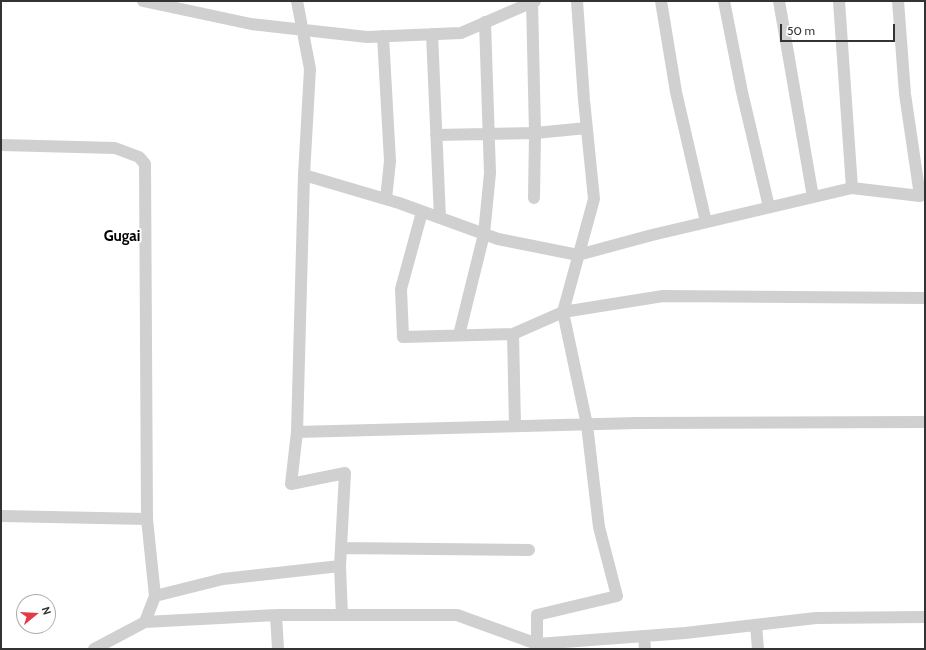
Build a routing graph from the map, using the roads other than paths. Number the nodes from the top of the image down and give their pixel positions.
1 (143, 1) edge
2 (296, 1) edge
3 (532, 1) edge
4 (535, 1) edge
5 (577, 1) edge
6 (662, 1) edge
7 (724, 1) edge
8 (779, 1) edge
9 (839, 1) edge
10 (898, 1) edge
11 (485, 22) junction
12 (302, 30) junction
13 (432, 34) junction
14 (383, 36) junction
15 (587, 128) junction
16 (535, 133) junction
17 (490, 134) junction
18 (436, 135) junction
19 (1, 145) edge
20 (304, 175) junction
21 (852, 188) junction
22 (922, 195) edge
23 (813, 196) junction
24 (534, 198) dead end
25 (386, 200) junction
26 (769, 207) junction
27 (422, 212) junction
28 (440, 218) junction
29 (706, 222) junction
30 (484, 234) junction
31 (578, 254) junction
32 (925, 298) edge
33 (563, 312) junction
34 (513, 334) junction
35 (459, 335) junction
36 (925, 422) edge
37 (587, 425) junction
38 (515, 426) junction
39 (297, 432) junction
40 (1, 516) edge
41 (147, 520) junction
42 (341, 548) junction
43 (529, 550) dead end
44 (340, 566) junction
45 (155, 596) junction
46 (276, 615) junction
47 (342, 615) junction
48 (925, 617) edge
49 (145, 622) junction
50 (756, 625) junction
51 (644, 636) junction
52 (537, 646) edge
53 (94, 649) edge
54 (278, 649) edge
55 (645, 649) edge
56 (758, 649) edge

1 - 12 street
2 - 12 street
3 - 4 street
3 - 11 street
3 - 16 street
5 - 15 street
6 - 29 street
7 - 26 street
8 - 23 street
9 - 21 street
10 - 22 street
11 - 13 street
11 - 17 street
12 - 14 street
12 - 20 street
13 - 14 street
13 - 18 street
14 - 25 street
15 - 16 street
15 - 31 street
16 - 17 street
16 - 24 street
17 - 18 street
17 - 30 street
18 - 28 street
19 - 41 street
20 - 25 street
20 - 39 street
21 - 22 street
21 - 23 street
23 - 26 street
25 - 27 street
26 - 29 street
27 - 28 street
27 - 35 street
28 - 30 street
29 - 31 street
30 - 31 street
30 - 35 street
31 - 33 street
32 - 33 street
33 - 34 street
33 - 37 street
34 - 35 street
34 - 38 street
36 - 37 street
37 - 38 street
37 - 52 street
38 - 39 street
39 - 42 street
40 - 41 street
41 - 45 street
42 - 43 street
42 - 44 street
44 - 45 street
44 - 47 street
45 - 49 street
46 - 47 street
46 - 49 street
46 - 54 street
47 - 52 street
48 - 50 street
49 - 53 street
50 - 51 street
50 - 56 street
51 - 52 street
51 - 55 street

